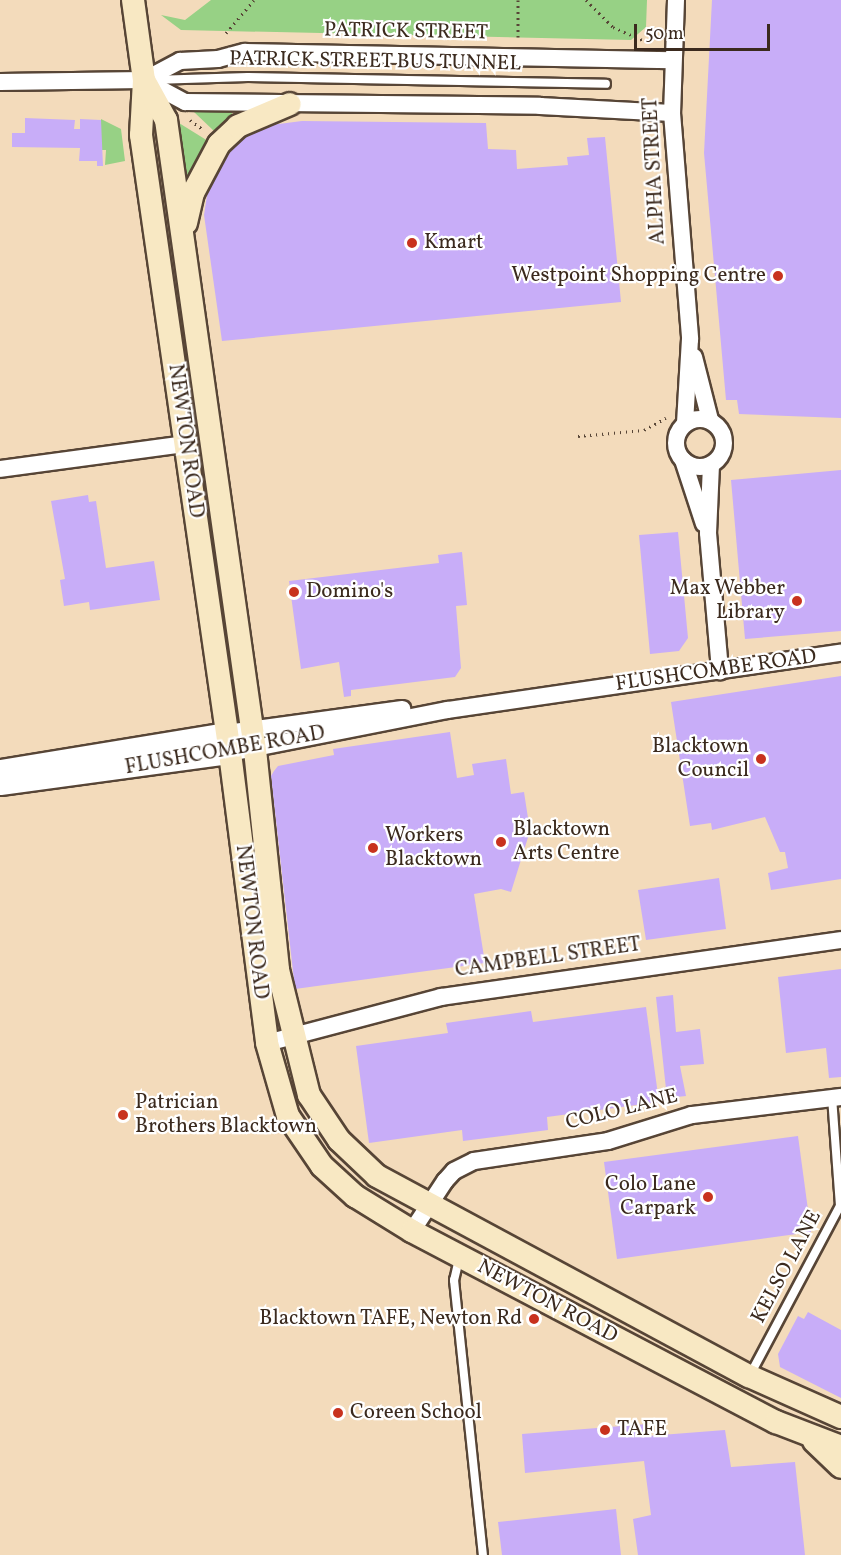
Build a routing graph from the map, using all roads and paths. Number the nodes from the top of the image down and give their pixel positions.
1 (133, 0) edge
2 (254, 0) edge
3 (518, 0) edge
4 (586, 0) edge
5 (676, 0) edge
6 (226, 33) dead end
7 (518, 38) dead end
8 (645, 41) dead end
9 (673, 60) junction
10 (144, 80) junction
11 (0, 82) edge
12 (606, 84) dead end
13 (290, 104) junction
14 (672, 113) junction
15 (187, 117) dead end
16 (212, 136) dead end
17 (182, 236) junction
18 (690, 339) junction
19 (666, 418) dead end
20 (710, 420) junction
21 (685, 423) junction
22 (578, 436) dead end
23 (185, 444) junction
24 (682, 460) junction
25 (711, 465) junction
26 (0, 469) edge
27 (708, 533) junction
28 (841, 653) edge
29 (720, 671) junction
30 (254, 740) junction
31 (228, 743) junction
32 (0, 771) edge
33 (0, 784) edge
34 (841, 940) edge
35 (293, 1037) junction
36 (267, 1042) junction
37 (837, 1098) edge
38 (430, 1203) junction
39 (412, 1231) junction
40 (460, 1256) junction
41 (639, 1314) junction
42 (623, 1342) junction
43 (749, 1376) junction
44 (841, 1417) edge
45 (807, 1435) junction
46 (841, 1447) edge
47 (841, 1467) edge
48 (483, 1555) edge

1 - 10 main road, NEWTON ROAD
2 - 6 path
3 - 7 path
4 - 8 path
5 - 9 street, ALPHA STREET
9 - 10 street, PATRICK STREET
9 - 14 street, ALPHA STREET
10 - 11 street, PATRICK STREET
10 - 12 lane, PATRICK STREET BUS TUNNEL
10 - 13 street, PATRICK STREET
10 - 17 main road, NEWTON ROAD
10 - 23 main road, NEWTON ROAD
13 - 14 street, PATRICK STREET
13 - 17 main road
14 - 18 street, ALPHA STREET
15 - 16 path
17 - 30 main road, NEWTON ROAD
18 - 20 street, ALPHA STREET
18 - 21 street, ALPHA STREET
19 - 22 path
20 - 21 street
20 - 25 street
21 - 24 street
23 - 26 street
23 - 31 main road, NEWTON ROAD
24 - 25 street
24 - 27 street
25 - 27 street
27 - 29 street
28 - 29 street, FLUSHCOMBE ROAD
29 - 30 street, FLUSHCOMBE ROAD
30 - 31 street, FLUSHCOMBE ROAD
30 - 35 main road, NEWTON ROAD
31 - 32 street, FLUSHCOMBE ROAD
31 - 33 street, FLUSHCOMBE ROAD
31 - 36 main road, NEWTON ROAD
34 - 35 street, CAMPBELL STREET
35 - 36 street, CAMPBELL STREET
35 - 38 main road, NEWTON ROAD
36 - 39 main road, NEWTON ROAD
37 - 38 street, COLO LANE
37 - 43 lane, KELSO LANE
38 - 39 street, COLO LANE
38 - 41 main road, NEWTON ROAD
39 - 40 main road, NEWTON ROAD
40 - 42 main road, NEWTON ROAD
40 - 48 lane
41 - 42 main road
41 - 43 main road, NEWTON ROAD
42 - 45 main road, NEWTON ROAD
43 - 44 main road, NEWTON ROAD
45 - 46 main road, NEWTON ROAD
45 - 47 main road

